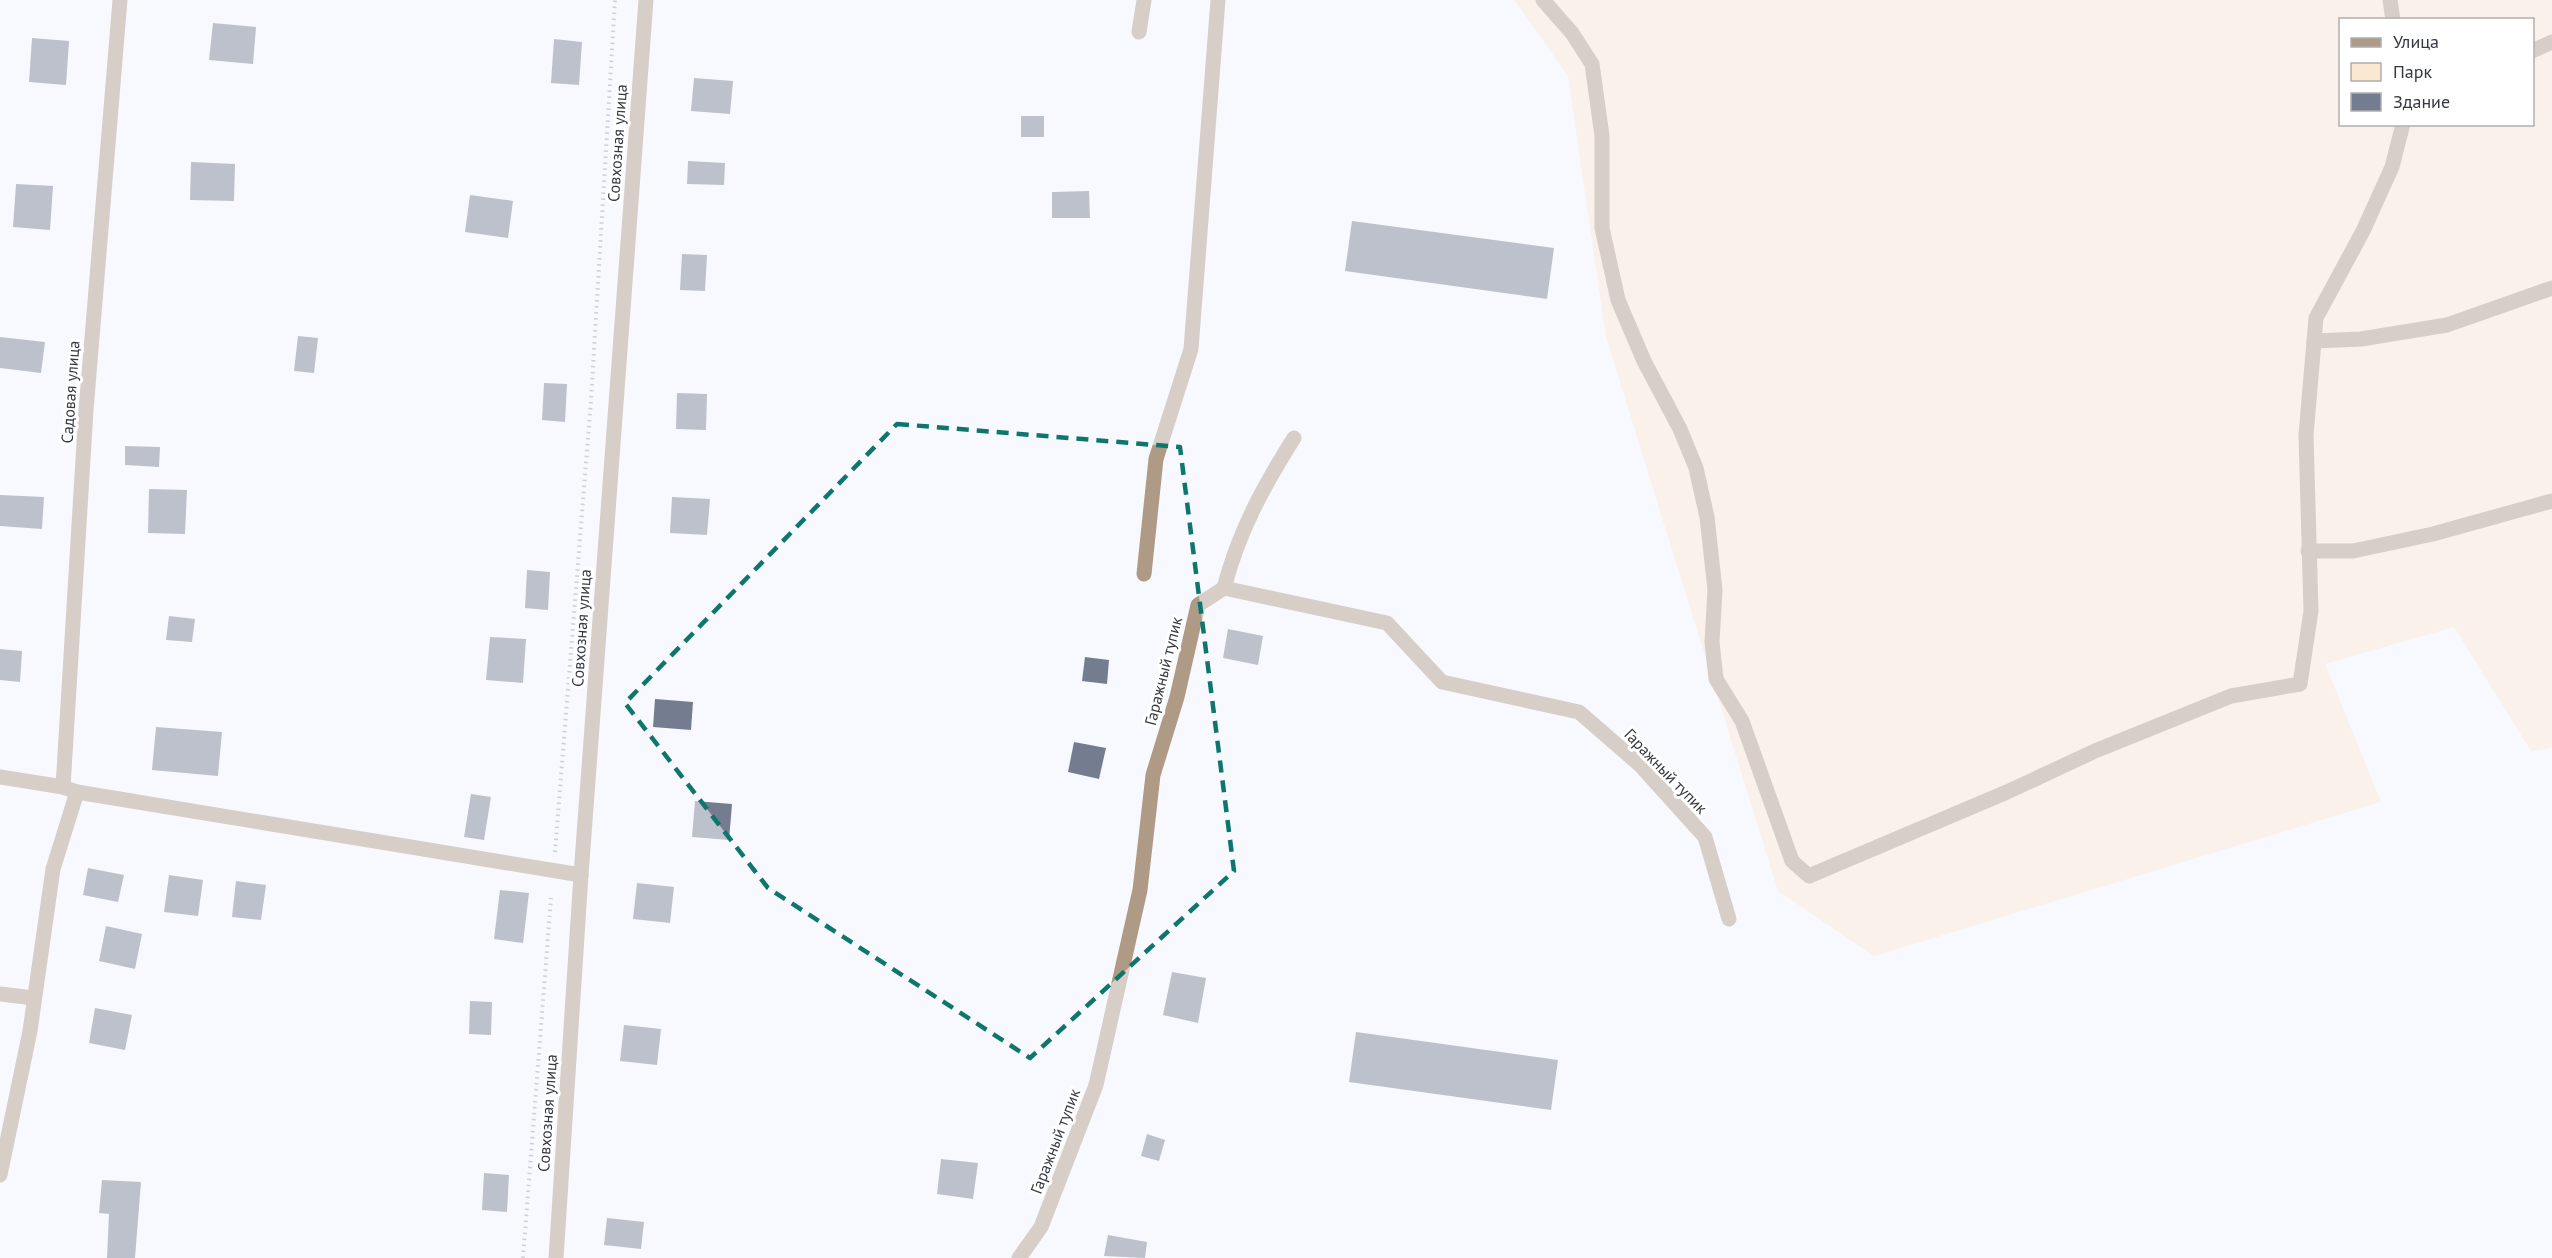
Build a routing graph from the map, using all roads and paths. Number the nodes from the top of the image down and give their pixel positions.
1 (120, 0) edge
2 (615, 0) edge
3 (646, 0) edge
4 (1144, 0) edge
5 (1218, 0) edge
6 (1543, 0) edge
7 (2390, 0) edge
8 (2392, 18) edge
9 (1139, 32) dead end
10 (2552, 42) edge
11 (2534, 50) edge
12 (2402, 126) edge
13 (2552, 288) edge
14 (2314, 341) junction
15 (1294, 438) dead end
16 (2552, 501) edge
17 (2308, 551) junction
18 (1144, 574) dead end
19 (1224, 588) junction
20 (0, 777) edge
21 (70, 790) junction
22 (555, 854) dead end
23 (581, 875) junction
24 (550, 898) dead end
25 (1729, 919) dead end
26 (0, 994) edge
27 (34, 998) junction
28 (0, 1174) edge
29 (523, 1258) edge
30 (555, 1258) edge
31 (1019, 1258) edge

1 - 21 street, Садовая улица
2 - 22 path
3 - 23 street, Совхозная улица
4 - 9 street
5 - 18 street
6 - 17 street
7 - 8 street
10 - 11 street
12 - 14 street
13 - 14 street
14 - 17 street
15 - 19 street
16 - 17 street
19 - 25 street, Гаражный тупик
19 - 31 street, Гаражный тупик
20 - 21 street
21 - 23 street
21 - 27 street, Садовая улица
23 - 30 street, Совхозная улица
24 - 29 path
26 - 27 street
27 - 28 street, Садовая улица

